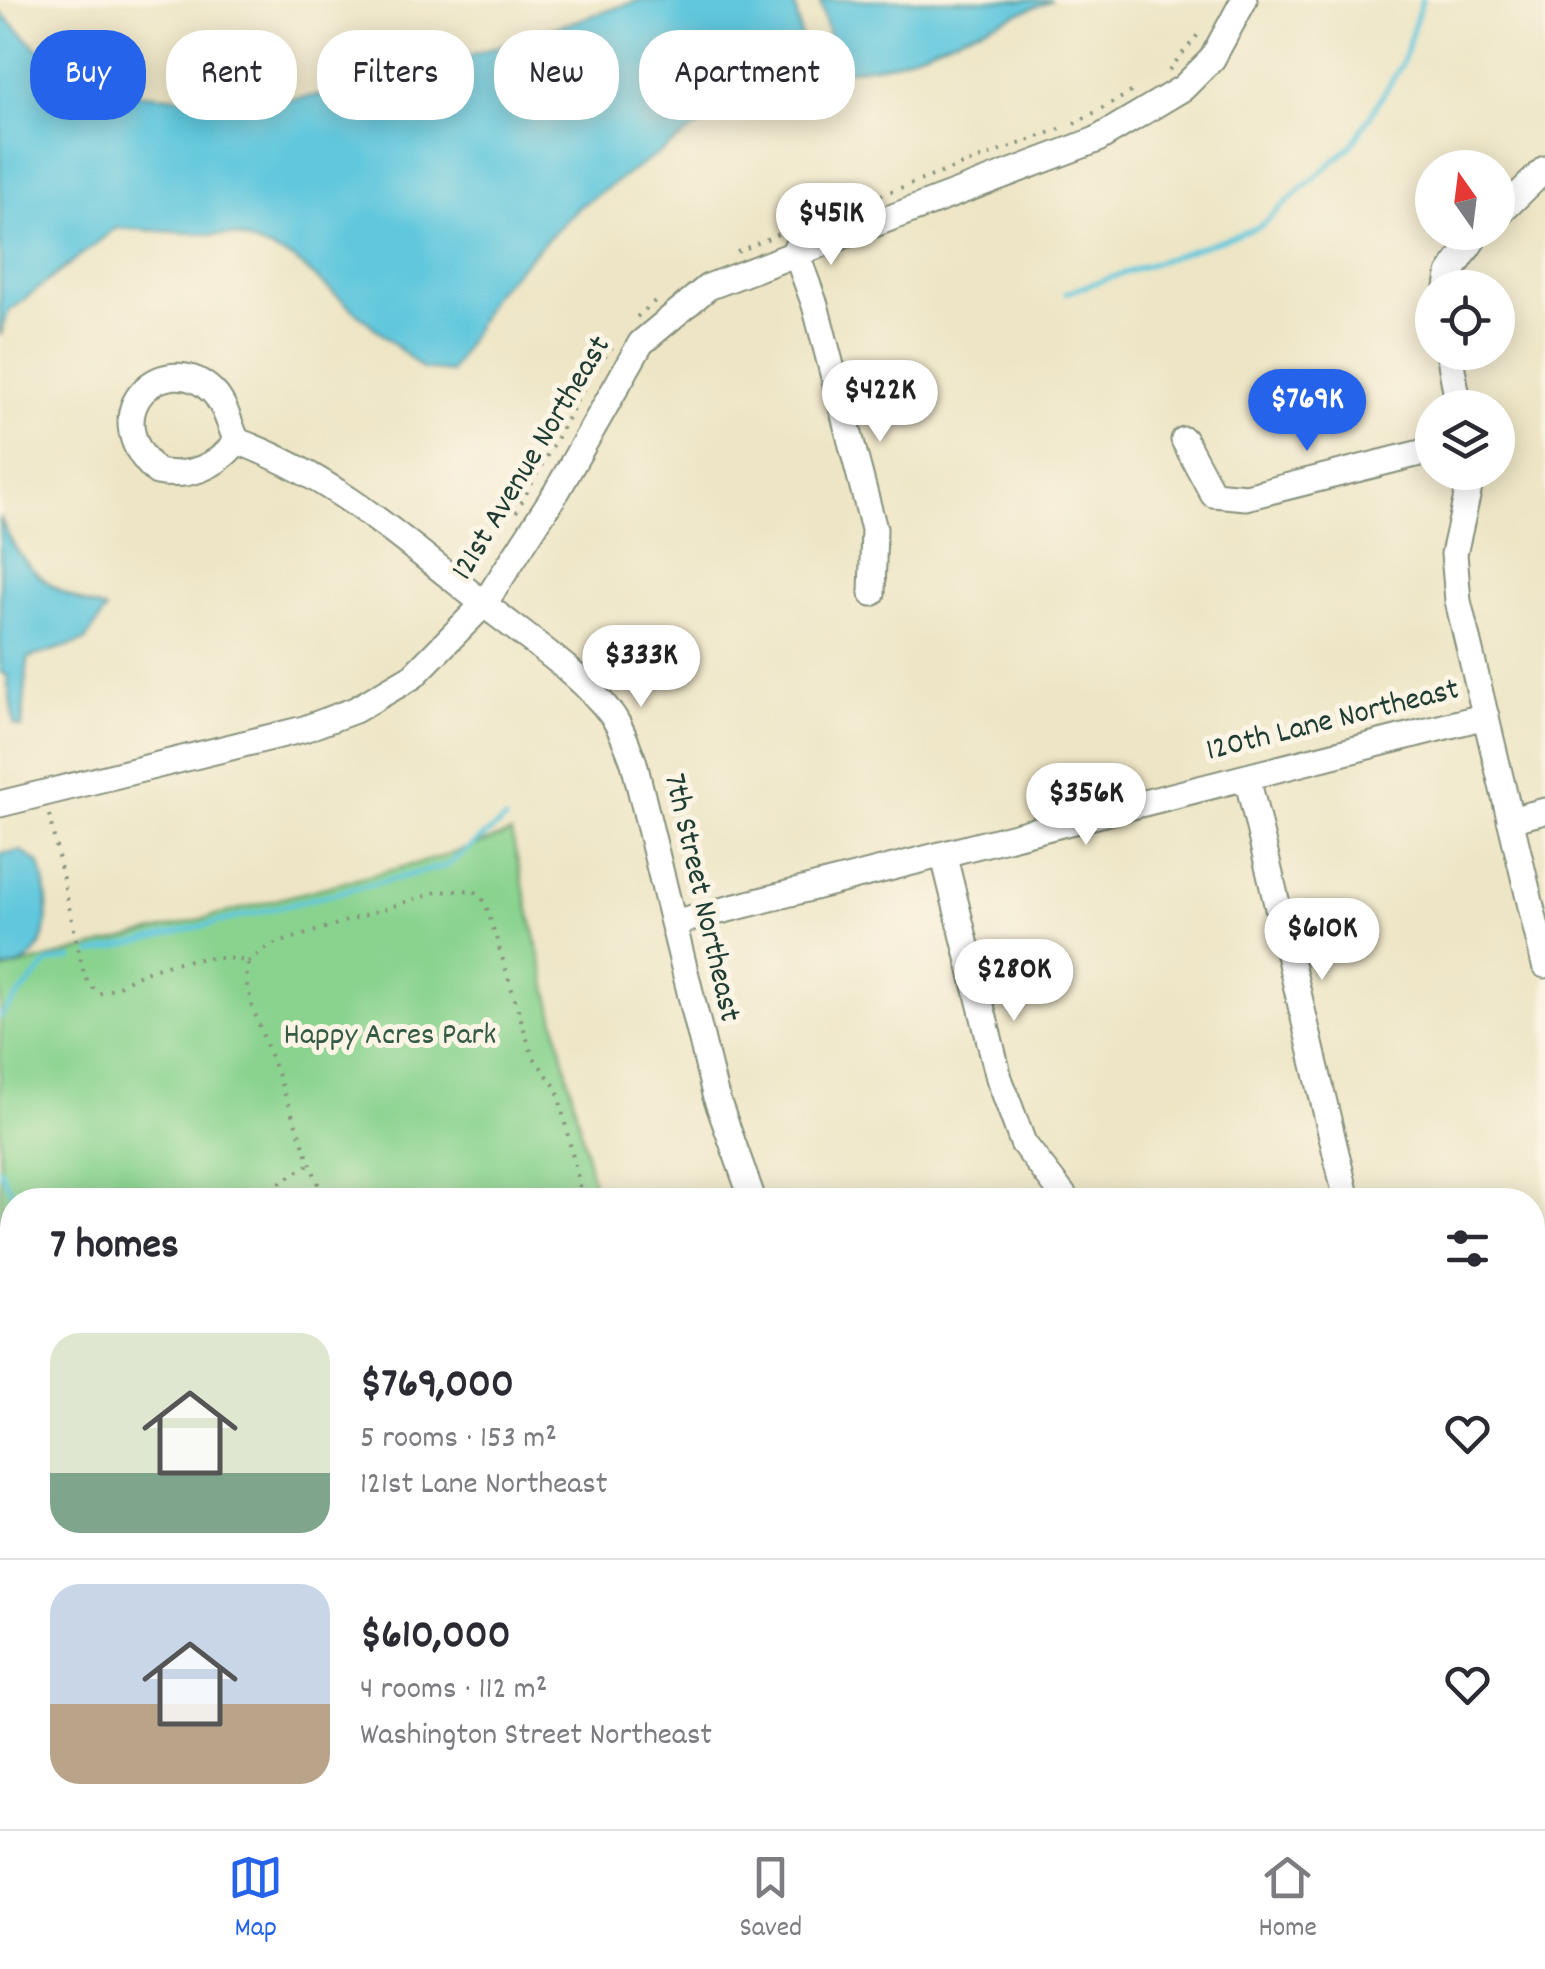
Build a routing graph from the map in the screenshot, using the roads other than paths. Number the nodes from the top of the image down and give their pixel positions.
1 (1244, 0) edge
2 (1545, 169) edge
3 (1515, 198) edge
4 (795, 250) junction
5 (1184, 440) dead end
6 (237, 441) junction
7 (1415, 454) edge
8 (1468, 490) edge
9 (872, 593) dead end
10 (484, 604) junction
11 (1486, 716) junction
12 (1246, 777) junction
13 (0, 804) edge
14 (1545, 812) edge
15 (1510, 820) junction
16 (944, 857) junction
17 (673, 923) junction
18 (1545, 965) edge
19 (749, 1188) edge
20 (1058, 1188) edge
21 (1344, 1188) edge

1 - 4 street, 121st Avenue Northeast
2 - 3 street
4 - 9 street
4 - 10 street, 121st Avenue Northeast
5 - 7 street
6 - 6 street
6 - 10 street, 7th Street Northeast
8 - 11 street
10 - 13 street, 121st Avenue Northeast
10 - 17 street, 7th Street Northeast
11 - 12 street, 120th Lane Northeast
11 - 15 street
12 - 16 street, 120th Lane Northeast
12 - 21 street
14 - 15 street
15 - 18 street
16 - 17 street, 120th Lane Northeast
16 - 20 street
17 - 19 street, 7th Street Northeast

